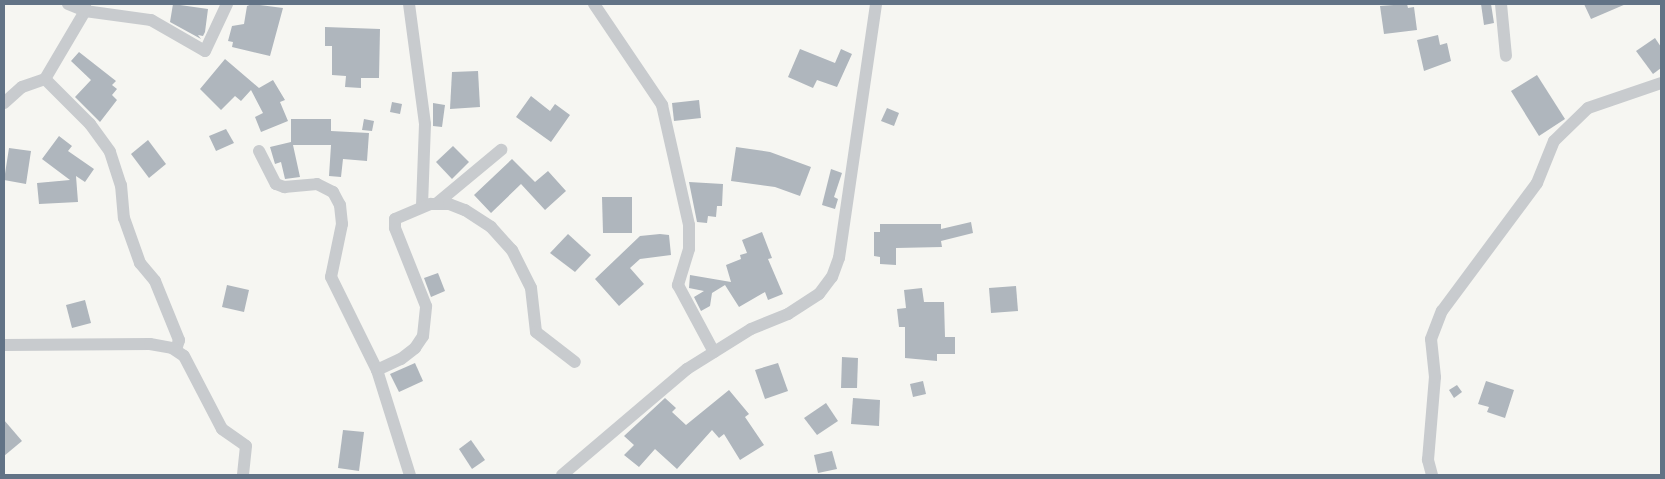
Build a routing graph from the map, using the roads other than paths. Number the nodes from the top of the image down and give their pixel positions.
1 (68, 4) edge
2 (228, 4) edge
3 (409, 4) edge
4 (594, 4) edge
5 (876, 4) edge
6 (1501, 4) edge
7 (85, 7) edge
8 (1506, 56) dead end
9 (45, 79) junction
10 (1661, 83) edge
11 (4, 103) edge
12 (501, 150) dead end
13 (259, 151) dead end
14 (436, 204) junction
15 (422, 206) junction
16 (4, 345) edge
17 (176, 350) junction
18 (714, 352) junction
19 (575, 362) dead end
20 (377, 370) junction
21 (565, 474) edge
22 (243, 475) edge
23 (410, 475) edge
24 (1432, 475) edge

1 - 7 street
2 - 7 street
3 - 15 street
4 - 18 street
5 - 18 street
6 - 8 street
7 - 9 street
9 - 11 street
9 - 17 street
10 - 24 street
12 - 14 street
13 - 20 street
14 - 15 street
14 - 19 street
15 - 20 street
16 - 17 street
17 - 22 street
18 - 21 street
20 - 23 street

